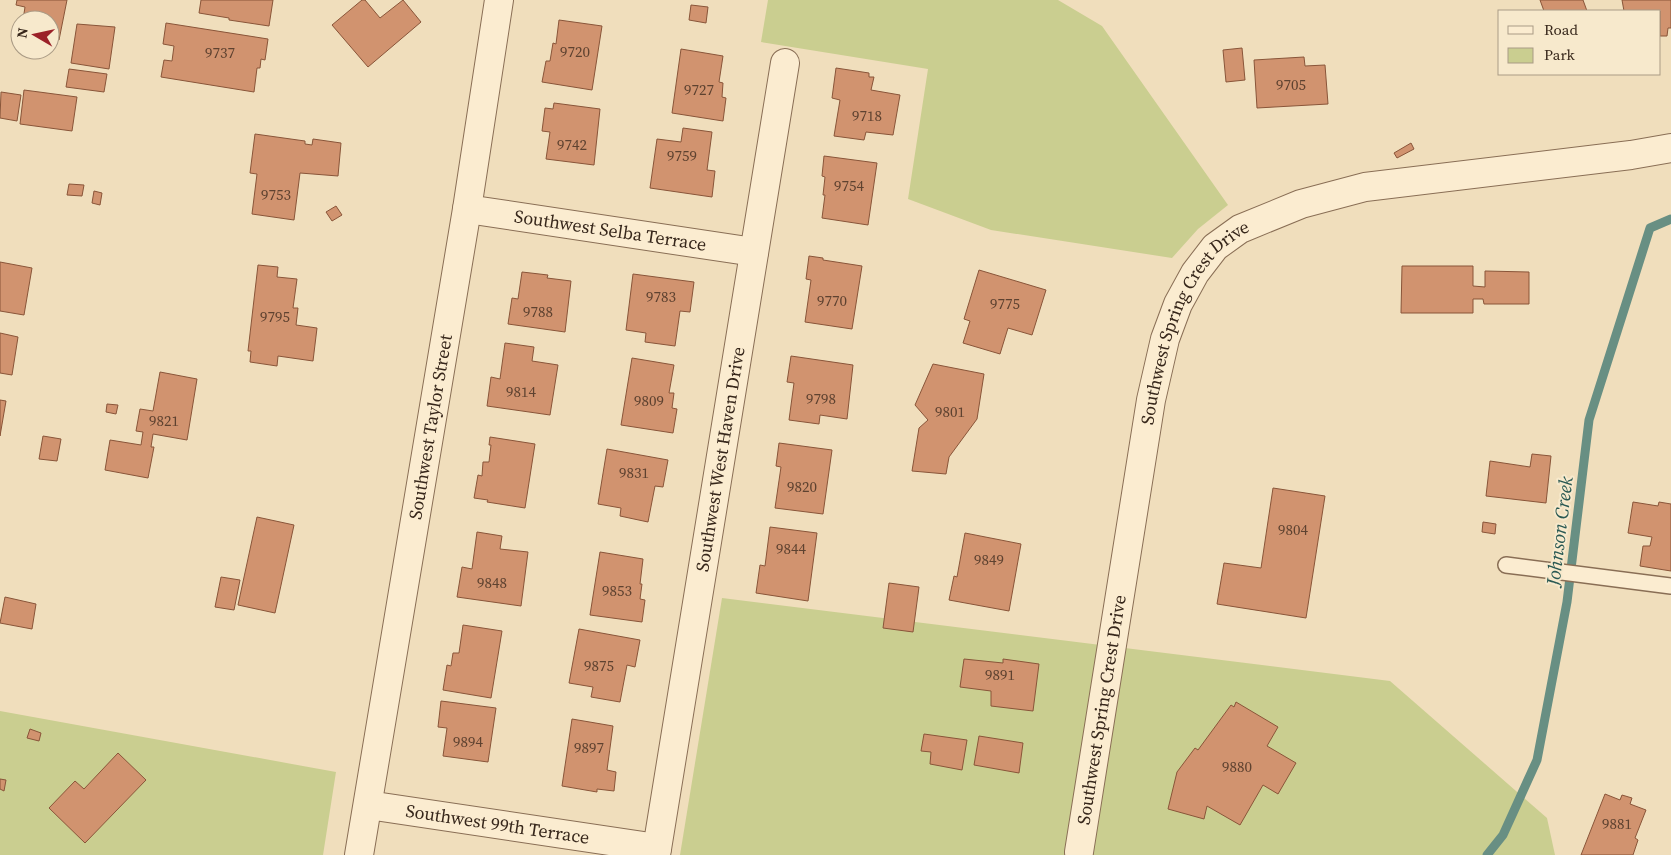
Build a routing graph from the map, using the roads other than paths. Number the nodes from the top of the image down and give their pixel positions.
1 (499, 0) edge
2 (785, 63) dead end
3 (1671, 148) edge
4 (467, 209) junction
5 (754, 252) junction
6 (1506, 565) dead end
7 (1671, 586) edge
8 (368, 805) junction
9 (657, 852) edge
10 (1079, 852) dead end
11 (359, 855) edge

1 - 4 street, Southwest Taylor Street
2 - 5 street, Southwest West Haven Drive
3 - 10 street, Southwest Spring Crest Drive
4 - 5 street, Southwest Selba Terrace
4 - 8 street, Southwest Taylor Street
5 - 9 street, Southwest West Haven Drive
6 - 7 lane
8 - 9 street, Southwest 99th Terrace
8 - 11 street, Southwest Taylor Street

